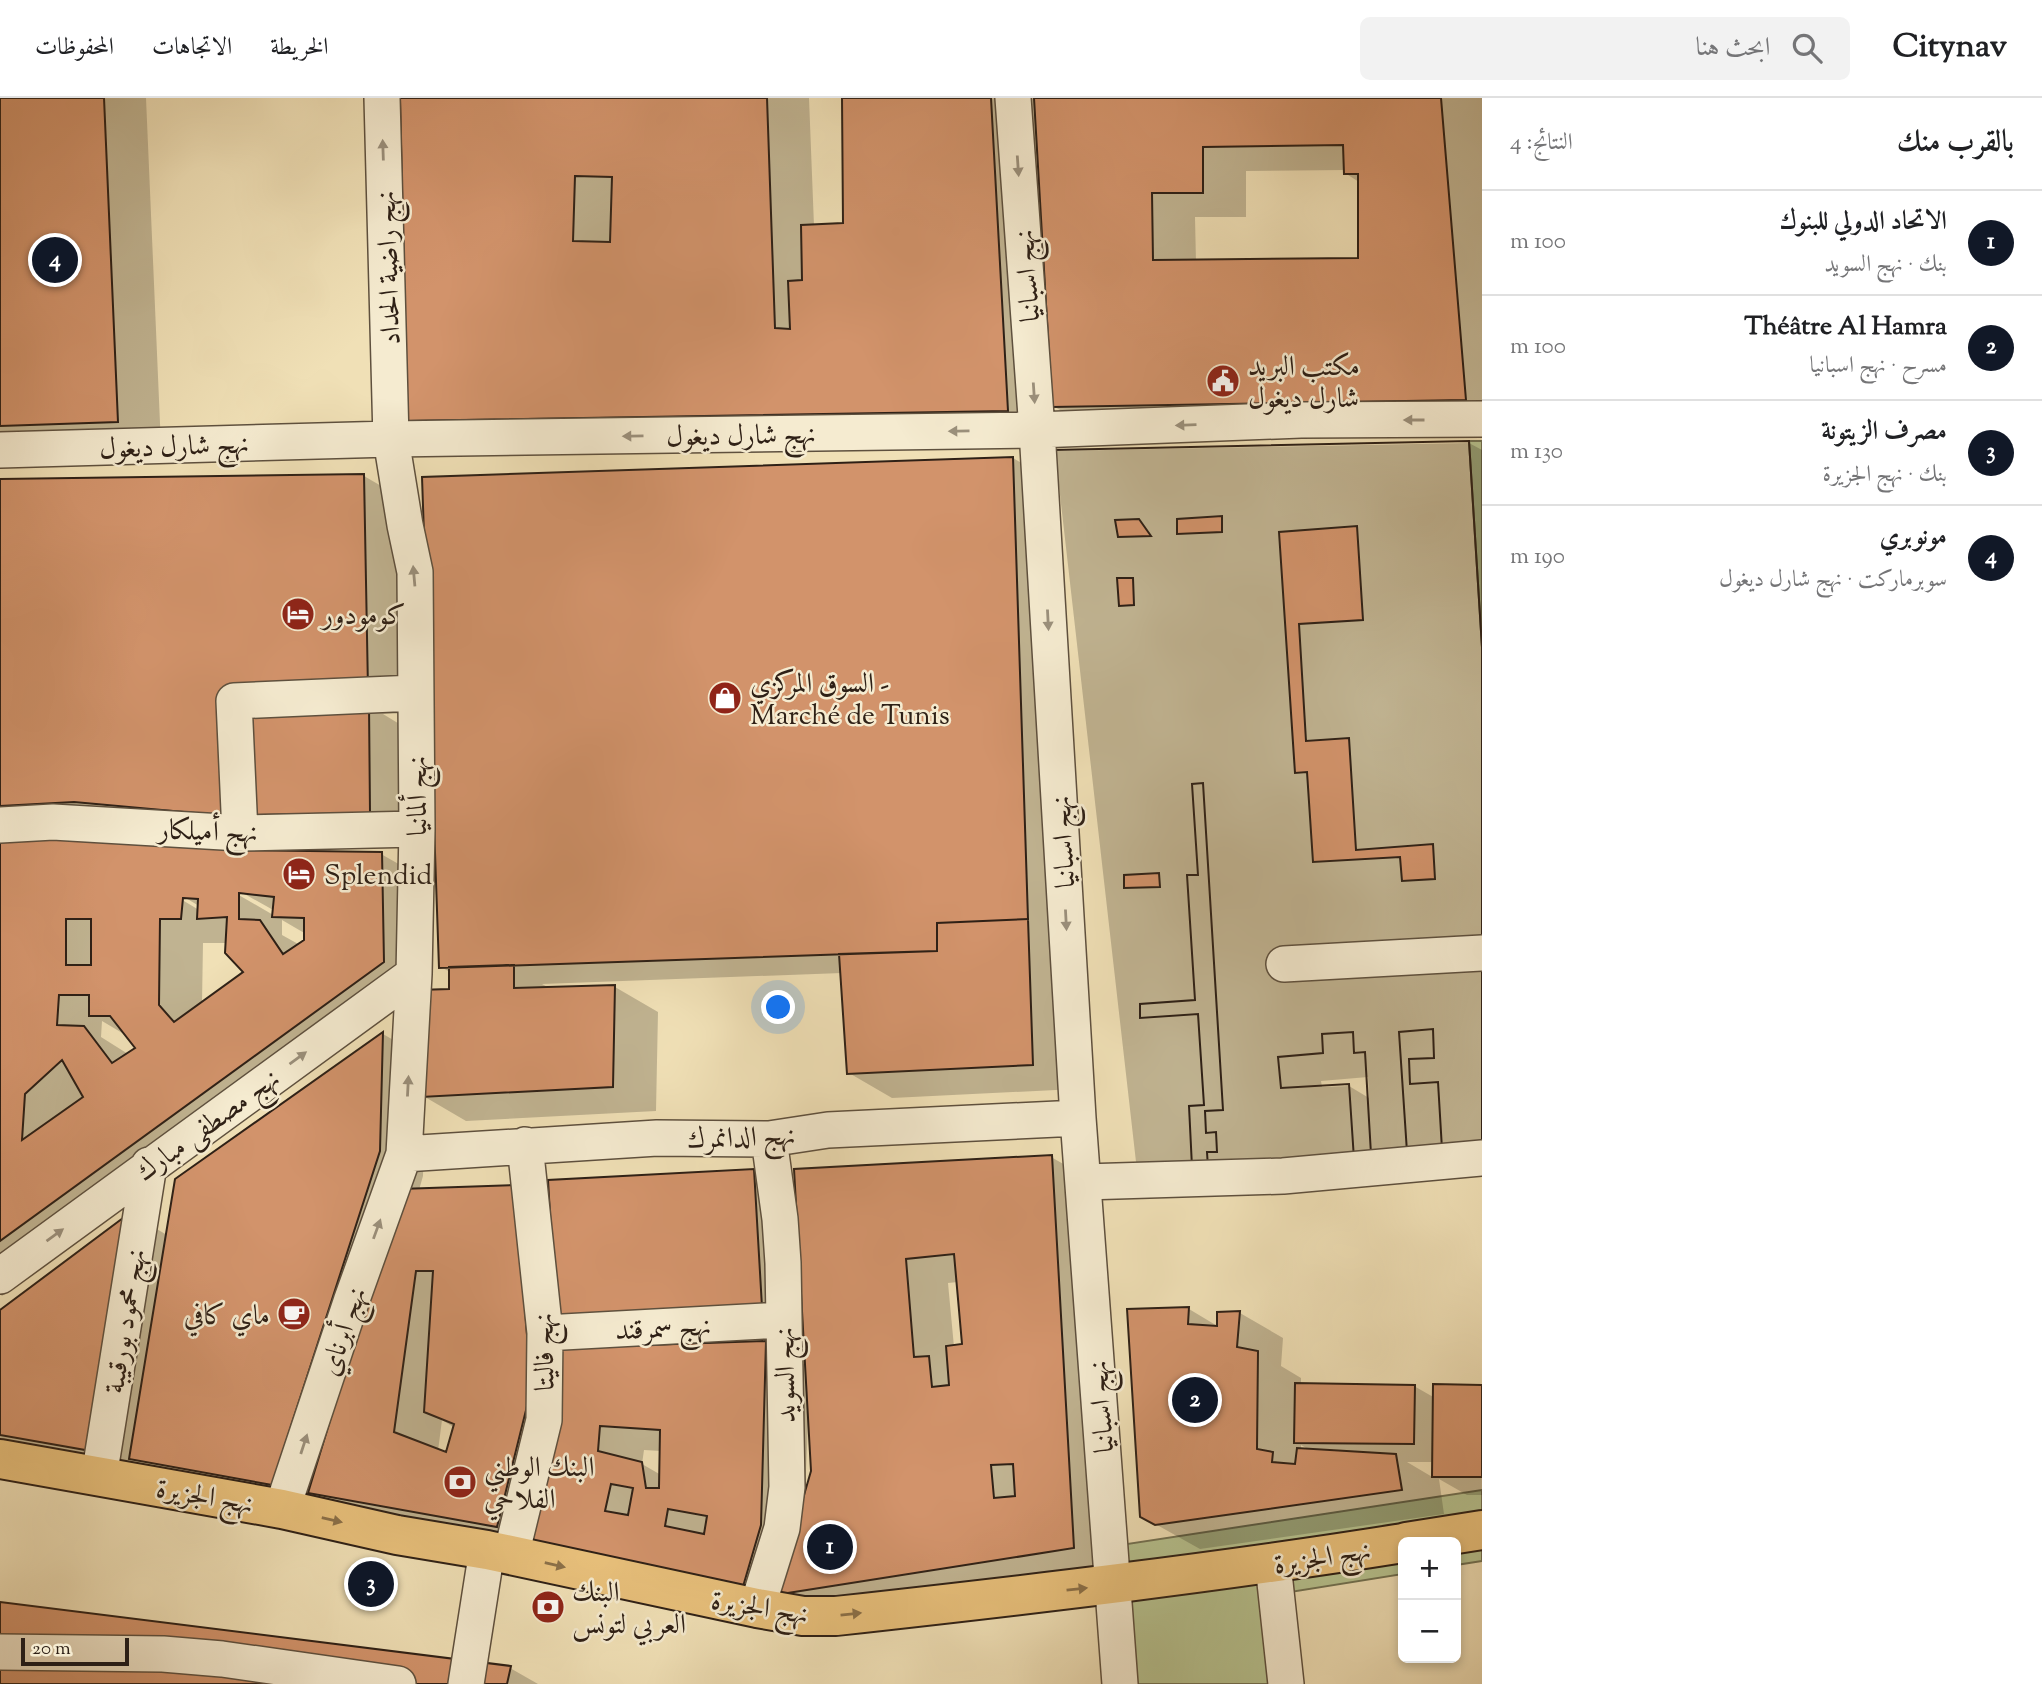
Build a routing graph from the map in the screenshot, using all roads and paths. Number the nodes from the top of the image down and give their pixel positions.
1 (382, 98) edge
2 (1013, 98) edge
3 (1482, 419) edge
4 (1037, 430) junction
5 (391, 439) junction
6 (0, 450) edge
7 (415, 693) junction
8 (0, 825) edge
9 (417, 829) junction
10 (240, 833) junction
11 (1482, 953) edge
12 (1284, 964) dead end
13 (414, 974) junction
14 (1078, 1118) junction
15 (769, 1139) junction
16 (525, 1146) junction
17 (404, 1154) junction
18 (1482, 1158) edge
19 (149, 1165) junction
20 (1084, 1182) junction
21 (0, 1276) edge
22 (782, 1320) junction
23 (545, 1333) junction
24 (0, 1458) edge
25 (99, 1477) junction
26 (282, 1509) junction
27 (1482, 1530) edge
28 (1441, 1537) edge
29 (1398, 1544) edge
30 (499, 1552) junction
31 (1273, 1564) junction
32 (1114, 1585) junction
33 (757, 1608) junction
34 (0, 1652) edge
35 (222, 1672) edge
36 (398, 1684) edge
37 (466, 1684) edge
38 (1120, 1684) edge
39 (1286, 1684) edge

5 -> 1 street, نهج راضية الحداد
2 -> 4 street, نهج اسبانيا
3 -> 4 street, نهج شارل ديغول
4 -> 5 street, نهج شارل ديغول
4 -> 14 street, نهج اسبانيا
5 - 6 street, نهج شارل ديغول
7 -> 5 street, نهج ألمانيا
7 - 9 street, نهج ألمانيا
7 - 10 street
8 - 10 street, نهج أميلكار
9 - 10 street, نهج أميلكار
9 - 13 street, نهج ألمانيا
11 - 12 street
17 -> 13 street, نهج ألمانيا
19 -> 13 street, نهج مصطفى مبارك
14 - 15 street, نهج الدانمرك
14 - 20 street, نهج اسبانيا
15 - 16 street, نهج الدانمرك
15 - 22 street, نهج السويد
16 - 17 street, نهج الدانمرك
16 - 23 street, نهج فاليتا
26 -> 17 street, نهج أبرناي
18 - 20 street
21 -> 19 street, نهج مصطفى مبارك
19 - 25 street, نهج محمود بورقيبة
20 - 32 street, نهج اسبانيا
22 - 23 street, نهج سمرقند
22 - 33 street, نهج السويد
23 - 30 street, نهج فاليتا
24 - 25 main road, نهج الجزيرة
25 - 26 main road, نهج الجزيرة
26 -> 30 main road, نهج الجزيرة
27 - 28 main road, نهج الجزيرة
29 - 31 main road, نهج الجزيرة
30 -> 33 main road, نهج الجزيرة
30 - 37 street, نهج فاليتا
31 - 32 main road, نهج الجزيرة
31 - 39 street
33 -> 32 main road, نهج الجزيرة
32 - 38 street, نهج اسبانيا
34 - 35 street
35 - 36 street

